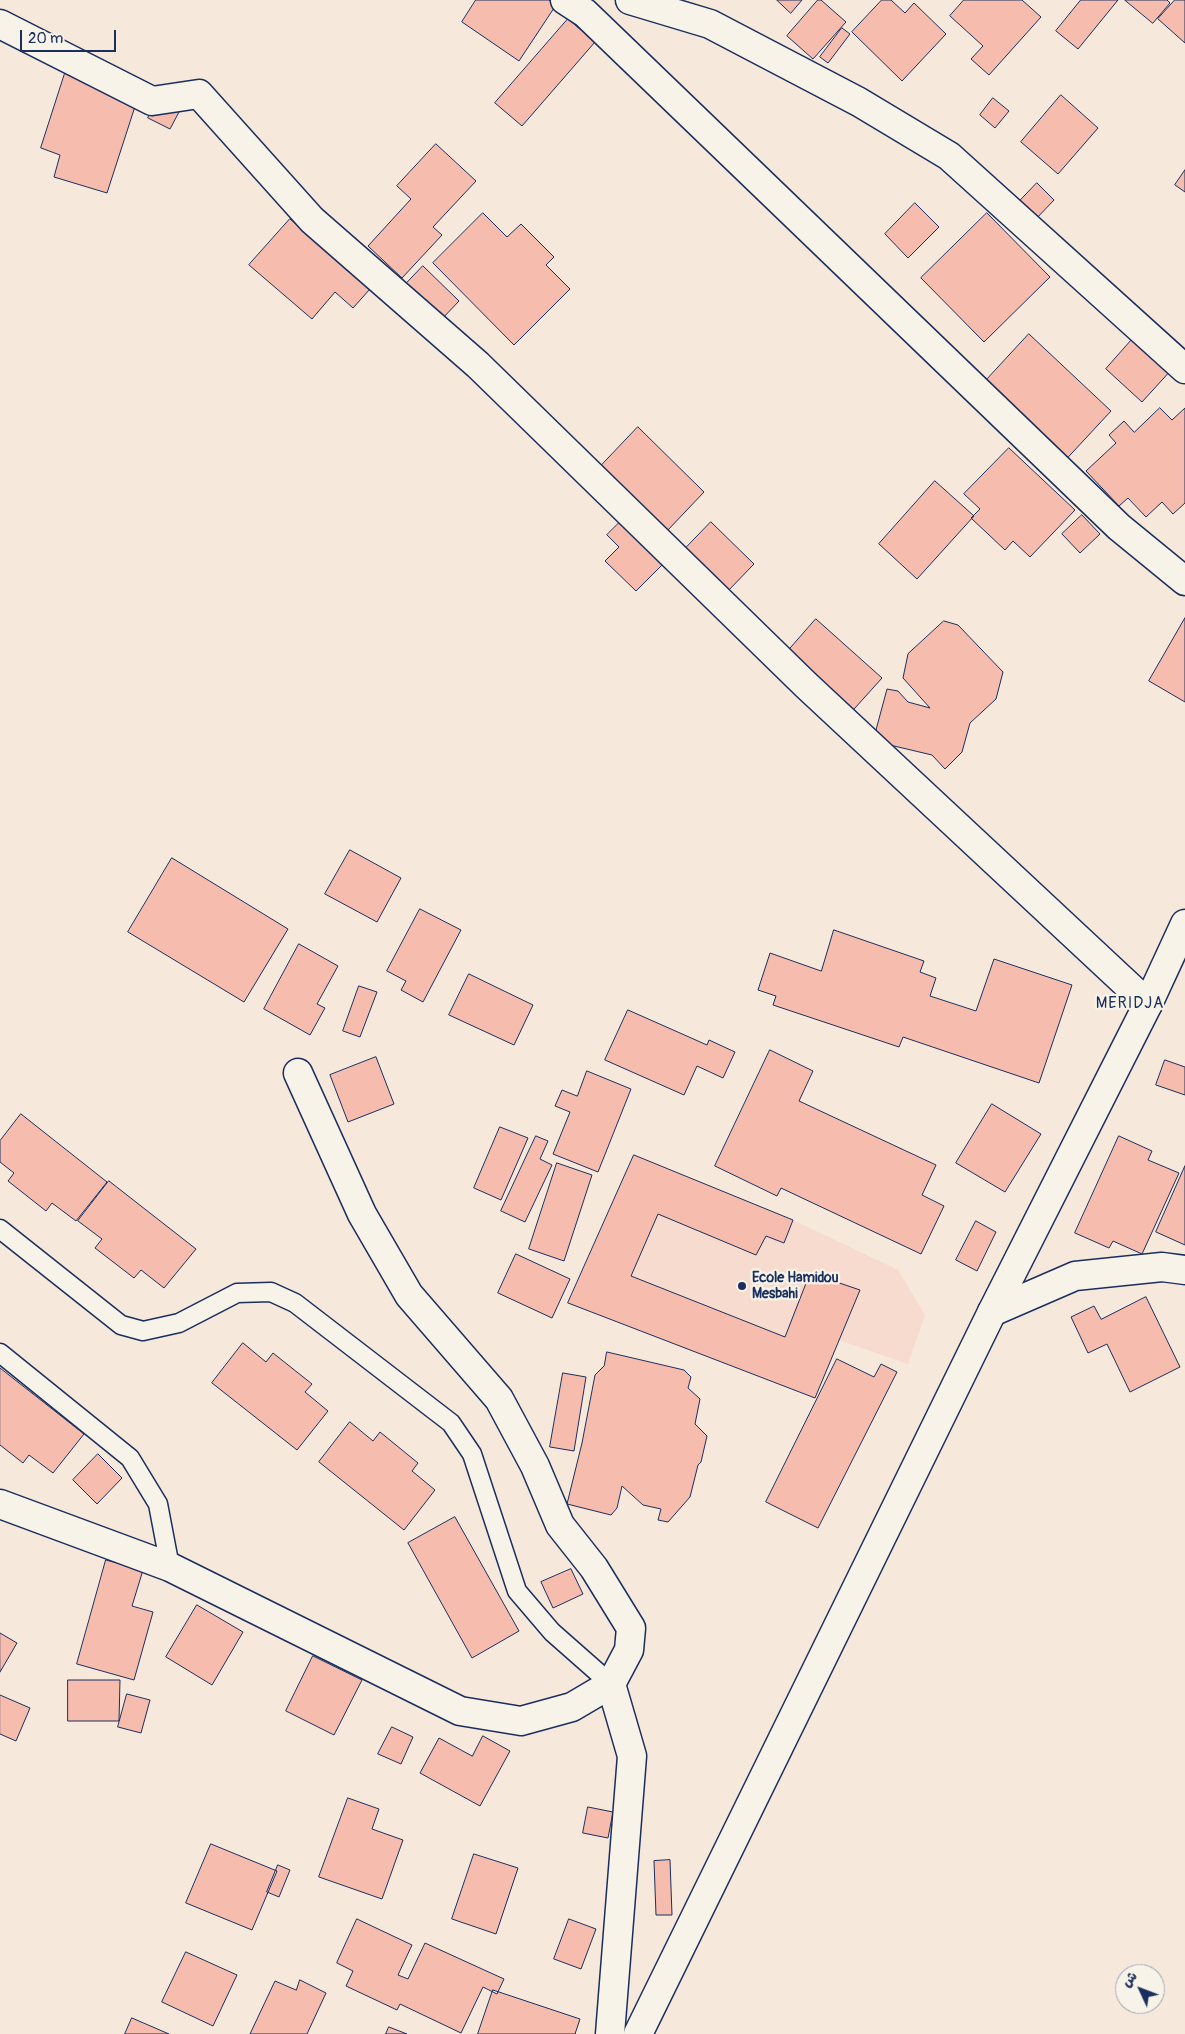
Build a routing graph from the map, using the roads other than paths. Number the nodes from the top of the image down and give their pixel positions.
1 (565, 0) edge
2 (630, 0) edge
3 (0, 24) edge
4 (1185, 369) edge
5 (1185, 581) edge
6 (1185, 924) edge
7 (1148, 1004) junction
8 (298, 1073) dead end
9 (0, 1229) edge
10 (1185, 1270) edge
11 (992, 1312) junction
12 (0, 1353) edge
13 (0, 1504) edge
14 (170, 1567) junction
15 (611, 1684) junction
16 (610, 2034) edge
17 (638, 2034) edge

1 - 5 street
2 - 4 street
3 - 7 street
6 - 7 street
7 - 11 street
8 - 15 street
9 - 15 lane
10 - 11 street
11 - 17 street
12 - 14 lane
13 - 14 street
14 - 15 street
15 - 16 street

